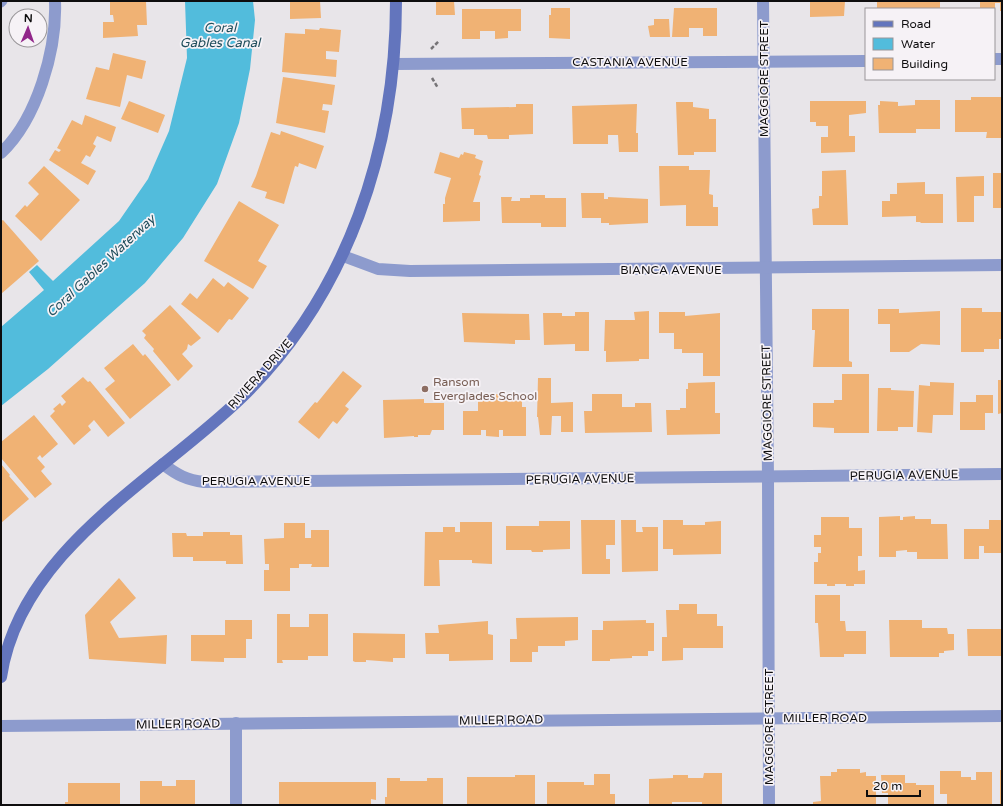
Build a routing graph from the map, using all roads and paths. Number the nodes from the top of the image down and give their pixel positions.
1 (55, 1) edge
2 (396, 1) edge
3 (763, 1) edge
4 (439, 41) dead end
5 (430, 50) dead end
6 (764, 61) junction
7 (865, 61) edge
8 (394, 64) junction
9 (430, 74) dead end
10 (438, 88) dead end
11 (1, 153) edge
12 (343, 256) junction
13 (1002, 265) edge
14 (766, 268) junction
15 (164, 464) junction
16 (1002, 474) edge
17 (768, 477) junction
18 (1, 677) edge
19 (1002, 716) edge
20 (769, 718) junction
21 (236, 723) junction
22 (1, 726) edge
23 (236, 805) edge
24 (769, 805) edge

1 - 11 street
2 - 8 street, RIVIERA DRIVE
3 - 6 street, MAGGIORE STREET
4 - 5 path
6 - 7 street, CASTANIA AVENUE
6 - 8 street, CASTANIA AVENUE
6 - 14 street, MAGGIORE STREET
8 - 12 street, RIVIERA DRIVE
9 - 10 path
12 - 14 street, BIANCA AVENUE
12 - 15 street, RIVIERA DRIVE
13 - 14 street, BIANCA AVENUE
14 - 17 street, MAGGIORE STREET
15 - 17 street, PERUGIA AVENUE
15 - 18 street, RIVIERA DRIVE
16 - 17 street, PERUGIA AVENUE
17 - 20 street, MAGGIORE STREET
19 - 20 street, MILLER ROAD
20 - 21 street, MILLER ROAD
20 - 24 street, MAGGIORE STREET
21 - 22 street, MILLER ROAD
21 - 23 street

